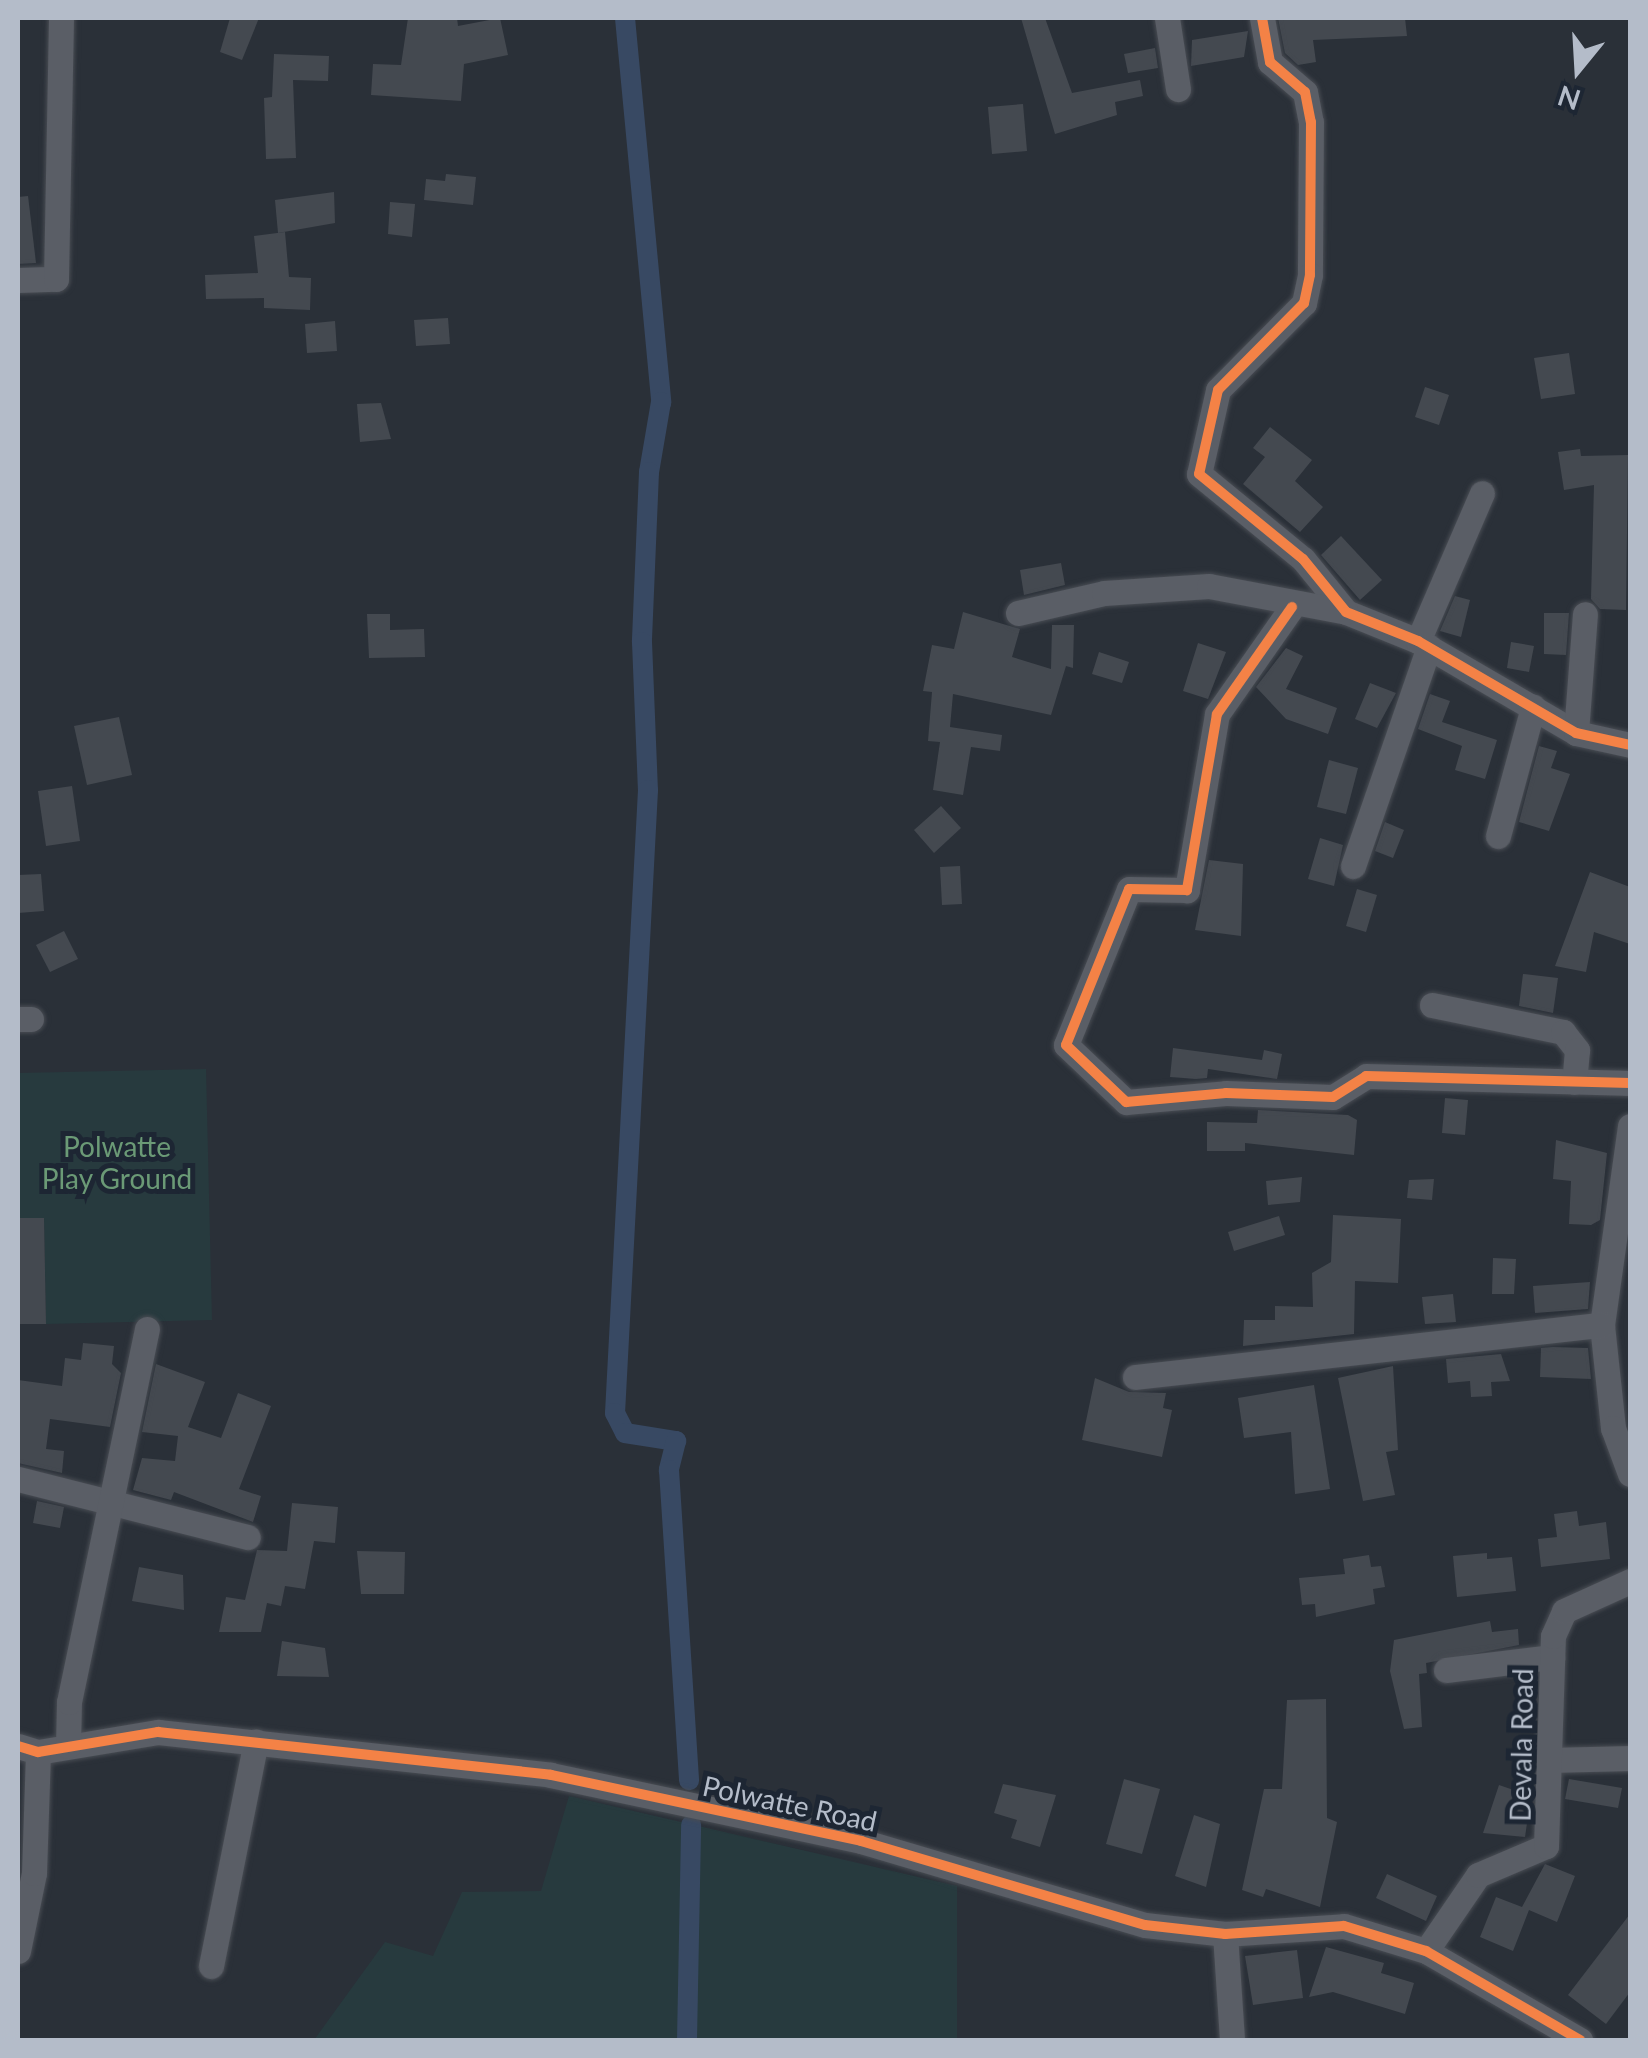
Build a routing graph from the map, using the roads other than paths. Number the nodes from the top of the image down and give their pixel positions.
1 (61, 18) edge
2 (1167, 18) edge
3 (1262, 18) edge
4 (1178, 89) dead end
5 (18, 280) edge
6 (1482, 493) dead end
7 (1292, 607) junction
8 (1346, 612) junction
9 (1018, 614) dead end
10 (1585, 614) dead end
11 (1423, 644) junction
12 (1533, 707) junction
13 (1576, 733) junction
14 (1630, 745) edge
15 (1498, 836) dead end
16 (1353, 866) dead end
17 (1432, 1004) dead end
18 (1574, 1082) junction
19 (1630, 1083) edge
20 (1630, 1126) edge
21 (1623, 1187) edge
22 (1602, 1324) junction
23 (147, 1328) dead end
24 (1619, 1371) edge
25 (1135, 1376) dead end
26 (1622, 1427) edge
27 (1630, 1474) edge
28 (18, 1479) edge
29 (115, 1503) junction
30 (248, 1537) dead end
31 (1630, 1581) edge
32 (1552, 1657) junction
33 (1446, 1670) dead end
34 (256, 1741) junction
35 (68, 1746) junction
36 (28, 1749) edge
37 (1630, 1758) edge
38 (1550, 1760) junction
39 (1225, 1934) junction
40 (18, 1951) edge
41 (1426, 1951) junction
42 (211, 1966) dead end
43 (1232, 2040) edge
44 (1580, 2040) edge

1 - 5 street
2 - 4 street
3 - 8 street
6 - 11 street
7 - 8 street
7 - 9 street
7 - 18 street
8 - 11 street
10 - 13 street
11 - 12 street
11 - 16 street
12 - 13 street
12 - 15 street
13 - 14 street
17 - 18 street
18 - 19 street
20 - 21 street
21 - 22 street
22 - 24 street
22 - 25 street
23 - 29 street
24 - 26 street
26 - 27 street
28 - 29 street
29 - 30 street
29 - 35 street
31 - 32 street, Devala Road
32 - 33 street
32 - 38 street, Devala Road
34 - 35 street, Polwatte Road
34 - 39 street, Polwatte Road
34 - 42 street
35 - 36 street, Polwatte Road
36 - 40 street
37 - 38 street
38 - 41 street, Devala Road
39 - 41 street, Polwatte Road
39 - 43 street
41 - 44 street, Polwatte Road

